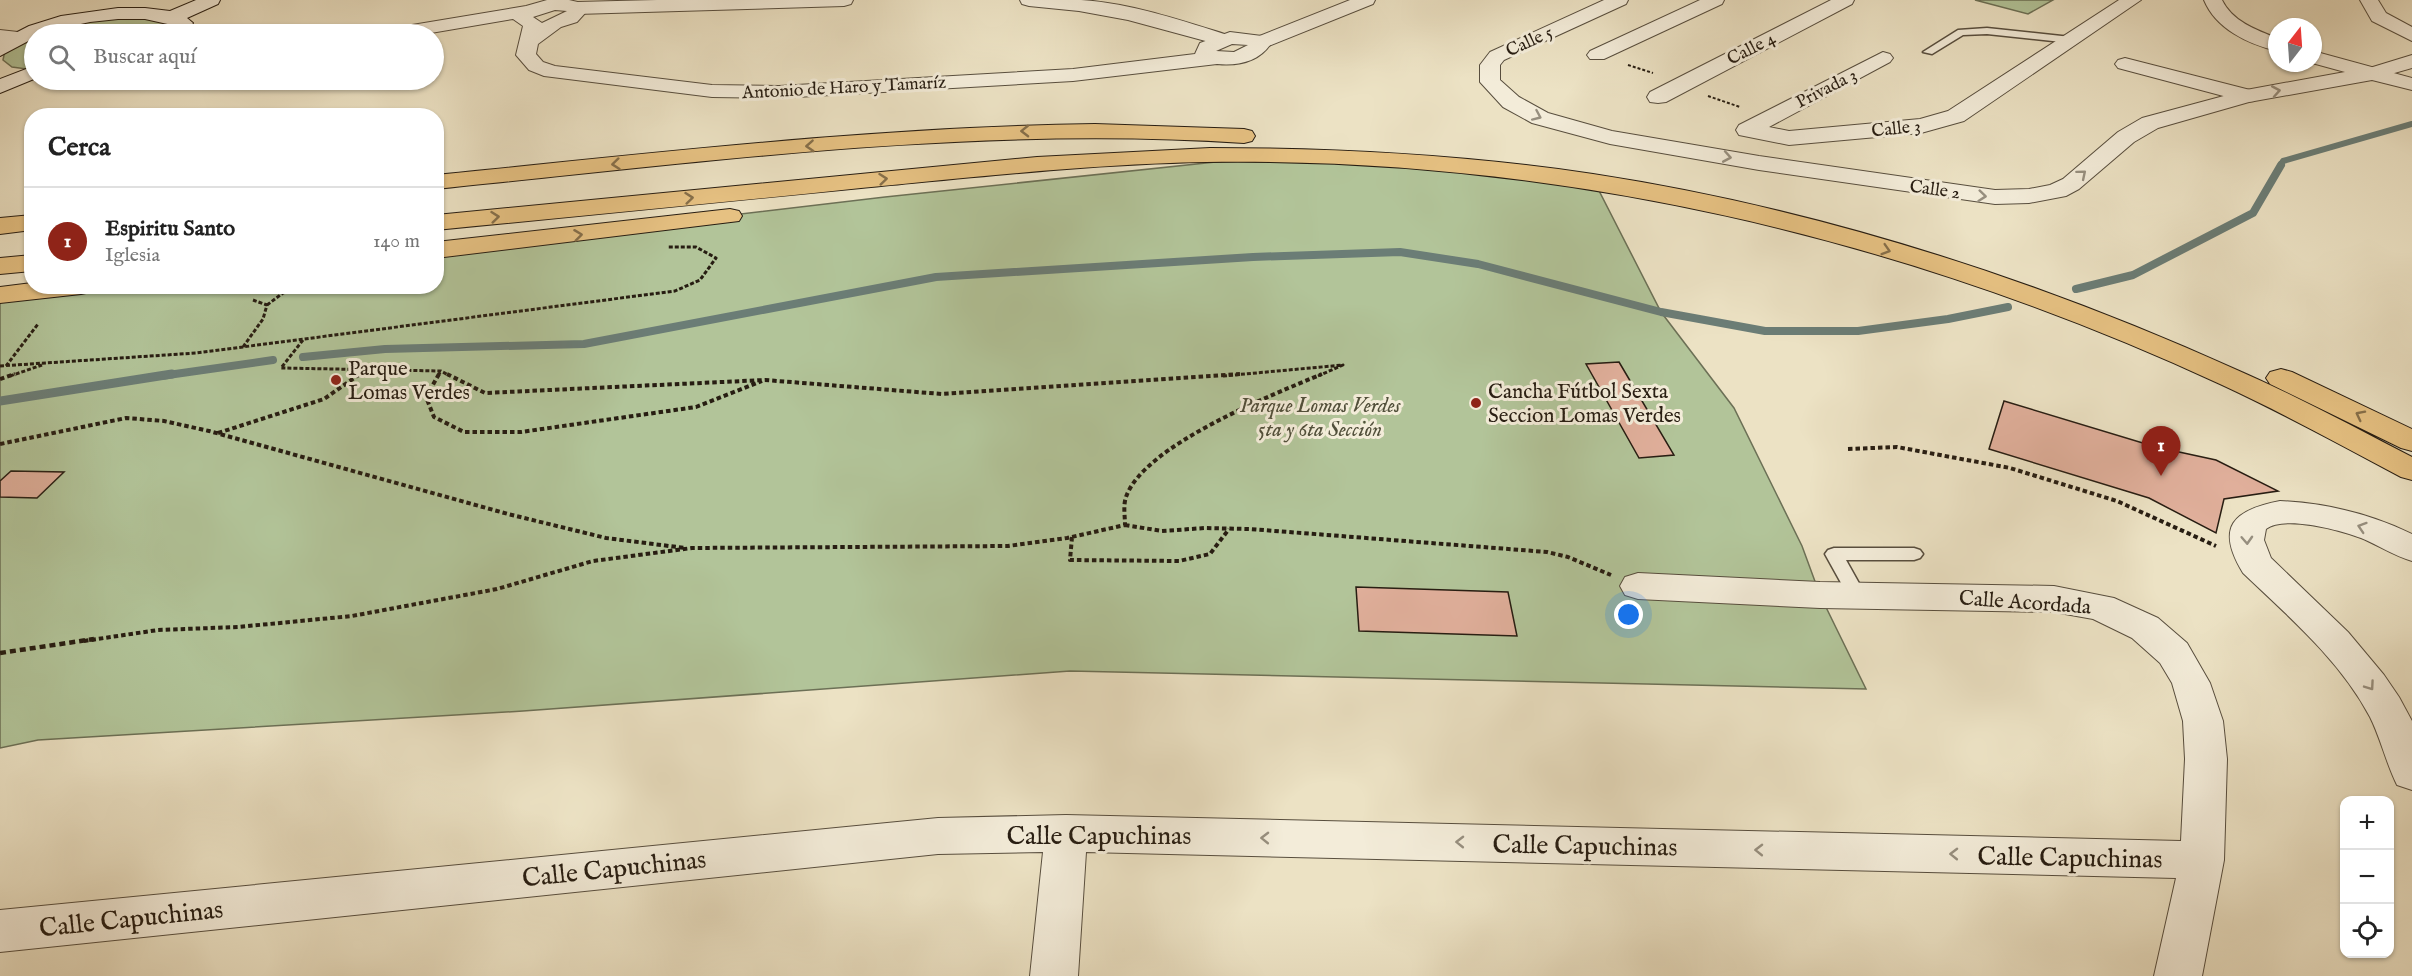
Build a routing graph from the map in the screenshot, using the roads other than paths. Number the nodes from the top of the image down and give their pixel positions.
1 (212, 0) edge
2 (844, 0) edge
3 (1029, 0) edge
4 (1366, 0) edge
5 (1620, 0) edge
6 (1715, 0) edge
7 (1845, 0) edge
8 (2132, 0) edge
9 (2213, 0) edge
10 (2369, 0) edge
11 (785, 1) edge
12 (1065, 1) edge
13 (549, 13) edge
14 (175, 17) edge
15 (55, 24) edge
16 (444, 26) edge
17 (2412, 35) edge
18 (10, 36) edge
19 (2071, 39) junction
20 (2268, 41) edge
21 (1215, 49) junction
22 (1928, 52) dead end
23 (1597, 55) dead end
24 (1883, 58) dead end
25 (2322, 60) edge
26 (2412, 61) edge
27 (2125, 64) dead end
28 (2, 68) edge
29 (24, 71) edge
30 (2370, 74) junction
31 (1490, 82) joint
32 (2412, 84) edge
33 (2246, 96) junction
34 (1658, 97) dead end
35 (1769, 117) joint
36 (1272, 148) junction
37 (444, 181) edge
38 (444, 200) edge
39 (444, 222) edge
40 (24, 223) edge
41 (0, 226) edge
42 (24, 241) edge
43 (0, 244) edge
44 (444, 249) edge
45 (24, 264) edge
46 (0, 266) edge
47 (24, 292) edge
48 (0, 295) edge
49 (2412, 441) edge
50 (2412, 470) edge
51 (2412, 549) edge
52 (1914, 554) dead end
53 (1638, 586) road end
54 (1856, 594) junction
55 (2412, 773) edge
56 (1066, 833) junction
57 (2202, 860) junction
58 (0, 931) edge
59 (1054, 976) edge
60 (2178, 976) edge

1 - 14 street
2 - 11 street
3 - 12 street
4 - 21 street, Antonio de Haro y Tamaríz
5 - 31 street, Calle 5
6 - 23 street
7 - 34 street, Calle 4
8 - 19 street, Calle 3
9 - 20 street
10 - 17 street
11 - 13 street
12 - 21 street
13 - 13 street
13 - 16 street
13 - 21 street, Antonio de Haro y Tamaríz
14 - 15 street
18 - 28 street
19 - 22 lane
19 - 35 street, Calle 3
24 - 35 street, Privada 3
25 - 30 street, Calle 2
26 - 30 street
27 - 33 street
28 - 29 street
30 - 32 street, Calle 2
33 -> 30 street, Calle 2
31 -> 33 street, Calle 2
36 -> 37 highway
36 - 38 highway
39 -> 36 highway
44 -> 36 highway
49 -> 36 highway
36 -> 50 highway
40 - 41 highway
42 - 43 highway
45 - 46 highway
47 - 48 highway
51 -> 55 street
52 - 54 lane
53 - 54 street, Calle Acordada
54 - 57 street, Calle Acordada
57 -> 56 street, Calle Capuchinas
56 - 58 street, Calle Capuchinas
56 - 59 street
57 - 60 street, Calle Acordada

